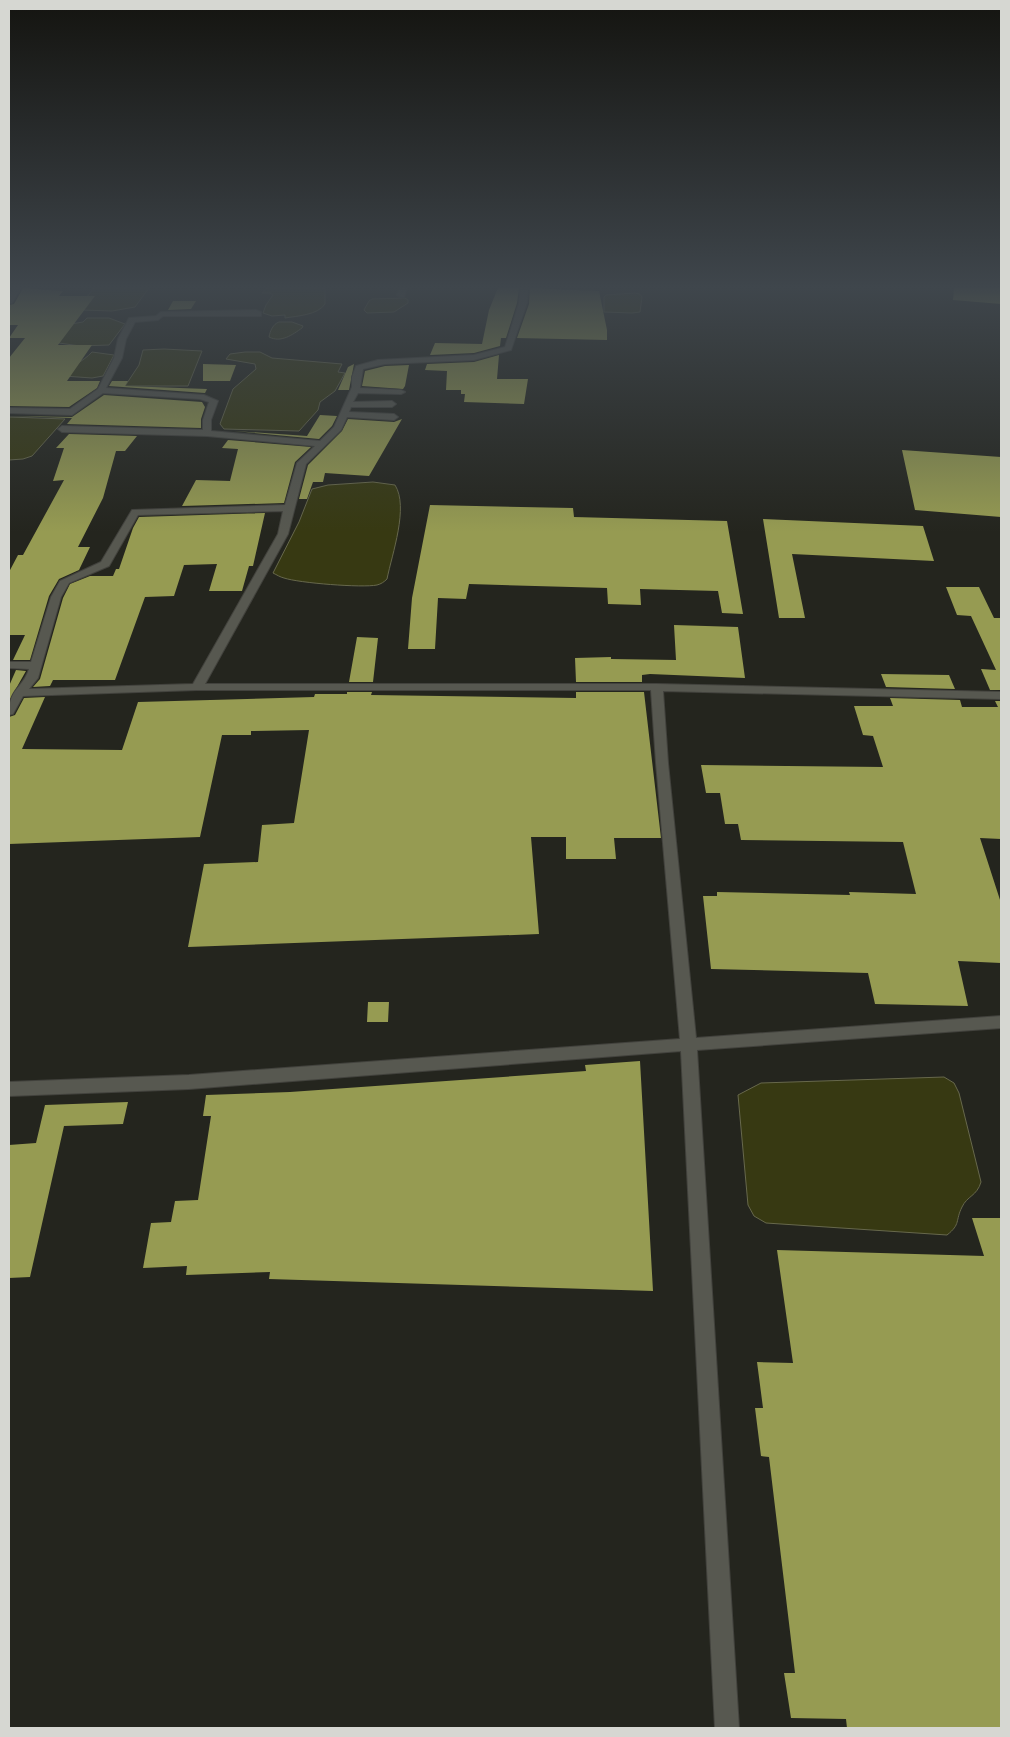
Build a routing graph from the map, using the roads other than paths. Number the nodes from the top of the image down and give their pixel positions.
1 (112, 369) edge
2 (359, 369) edge
3 (101, 390) junction
4 (355, 390) junction
5 (400, 392) dead end
6 (392, 404) dead end
7 (9, 410) edge
8 (346, 410) junction
9 (394, 417) dead end
10 (62, 429) dead end
11 (207, 433) junction
12 (323, 444) junction
13 (289, 508) junction
14 (9, 665) edge
15 (36, 666) junction
16 (197, 687) junction
17 (657, 687) junction
18 (19, 693) junction
19 (1001, 695) edge
20 (9, 711) edge
21 (1001, 1022) edge
22 (689, 1046) junction
23 (9, 1089) edge
24 (727, 1728) edge

1 - 3 street
2 - 4 street
3 - 7 street
3 - 11 street
4 - 5 street
4 - 8 street
6 - 8 street
8 - 9 street
8 - 12 street
10 - 11 street
11 - 12 street
12 - 13 street
13 - 15 street
13 - 16 street
14 - 15 street
15 - 18 street
16 - 17 street
16 - 18 street
17 - 19 street
17 - 22 street
18 - 20 street
21 - 22 street
22 - 23 street
22 - 24 street

